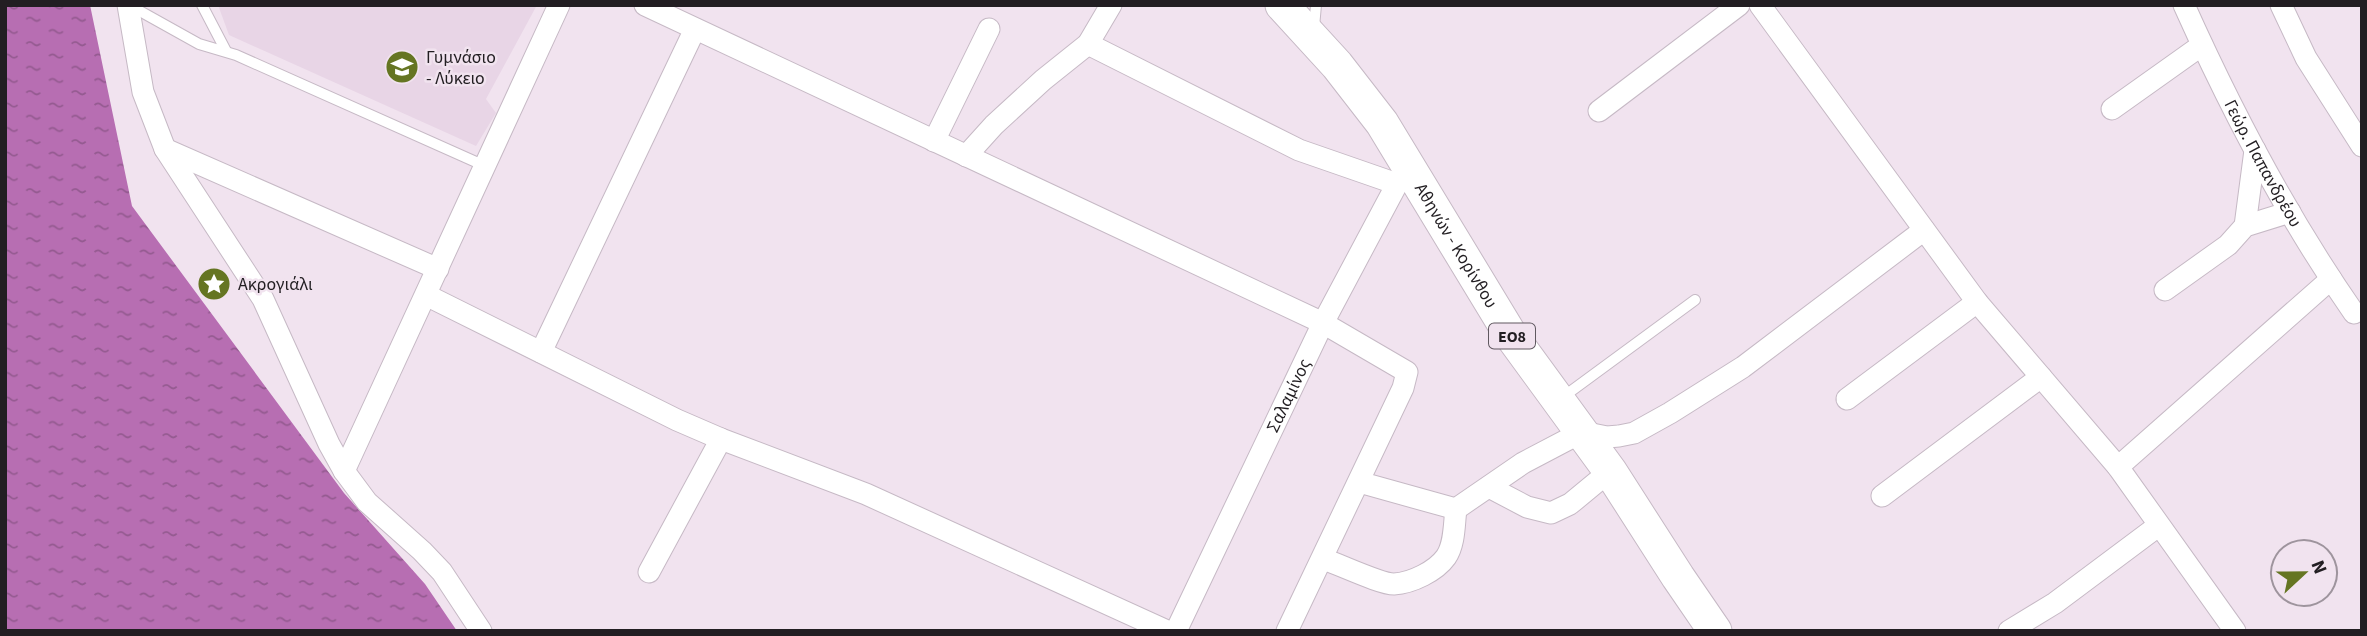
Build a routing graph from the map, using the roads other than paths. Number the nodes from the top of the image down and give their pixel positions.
1 (128, 5) edge
2 (202, 5) edge
3 (559, 5) edge
4 (645, 5) edge
5 (1111, 5) edge
6 (1282, 5) edge
7 (1316, 5) edge
8 (1739, 5) edge
9 (1760, 5) edge
10 (2184, 5) edge
11 (2281, 5) edge
12 (677, 12) edge
13 (695, 29) junction
14 (989, 29) dead end
15 (1314, 38) junction
16 (1087, 44) junction
17 (2202, 46) junction
18 (226, 51) junction
19 (2112, 109) dead end
20 (1599, 111) dead end
21 (934, 141) junction
22 (2362, 146) edge
23 (165, 149) junction
24 (2255, 150) junction
25 (966, 156) junction
26 (485, 166) junction
27 (1403, 175) junction
28 (2290, 212) junction
29 (2245, 226) junction
30 (1924, 230) junction
31 (438, 269) junction
32 (2331, 279) junction
33 (2165, 290) dead end
34 (426, 295) junction
35 (1695, 300) dead end
36 (1977, 302) junction
37 (2354, 313) dead end
38 (1323, 323) junction
39 (541, 352) junction
40 (2041, 377) junction
41 (1847, 399) dead end
42 (1558, 401) junction
43 (1582, 432) junction
44 (722, 439) junction
45 (2118, 467) junction
46 (344, 471) junction
47 (1610, 471) junction
48 (1359, 482) junction
49 (1489, 487) junction
50 (1882, 496) dead end
51 (1456, 509) junction
52 (2158, 526) junction
53 (1323, 559) junction
54 (649, 572) dead end
55 (481, 631) edge
56 (1167, 631) edge
57 (1176, 631) edge
58 (1287, 631) edge
59 (1715, 631) edge
60 (2009, 631) edge
61 (2235, 631) edge

1 - 18 lane
1 - 23 street
2 - 18 lane
3 - 26 street
4 - 12 street
5 - 16 street
6 - 15 main road, Αθηνών - Κορίνθου / ΕΟ8
7 - 15 lane
8 - 20 street
9 - 30 street
10 - 17 street, Γεώρ. Παπανδρέου
11 - 22 street
12 - 13 street
13 - 21 street
13 - 39 street
14 - 21 street
15 - 27 main road, Αθηνών - Κορίνθου / ΕΟ8
16 - 25 street
16 - 27 street
17 - 19 street
17 - 24 street, Γεώρ. Παπανδρέου
18 - 26 lane
21 - 25 street
23 - 31 street
23 - 46 street
24 - 28 street, Γεώρ. Παπανδρέου
24 - 29 street
25 - 38 street
26 - 31 street
27 - 38 street, Σαλαμίνος
27 - 42 main road, Αθηνών - Κορίνθου / ΕΟ8
28 - 29 street
28 - 32 street, Γεώρ. Παπανδρέου
29 - 33 street
30 - 36 street
30 - 43 street
31 - 34 street
32 - 37 street, Γεώρ. Παπανδρέου
32 - 45 street
34 - 39 street
34 - 46 street
35 - 42 lane
36 - 40 street
36 - 41 street
38 - 48 street
38 - 57 street, Σαλαμίνος
39 - 44 street
40 - 45 street
40 - 50 street
42 - 43 main road, Αθηνών - Κορίνθου / ΕΟ8
43 - 47 main road, Αθηνών - Κορίνθου / ΕΟ8
43 - 49 street
44 - 54 street
44 - 56 street
45 - 52 street
46 - 55 street
47 - 49 street
47 - 59 main road, Αθηνών - Κορίνθου / ΕΟ8
48 - 51 street
48 - 53 street
49 - 51 street
51 - 53 street
52 - 60 street
52 - 61 street
53 - 58 street

